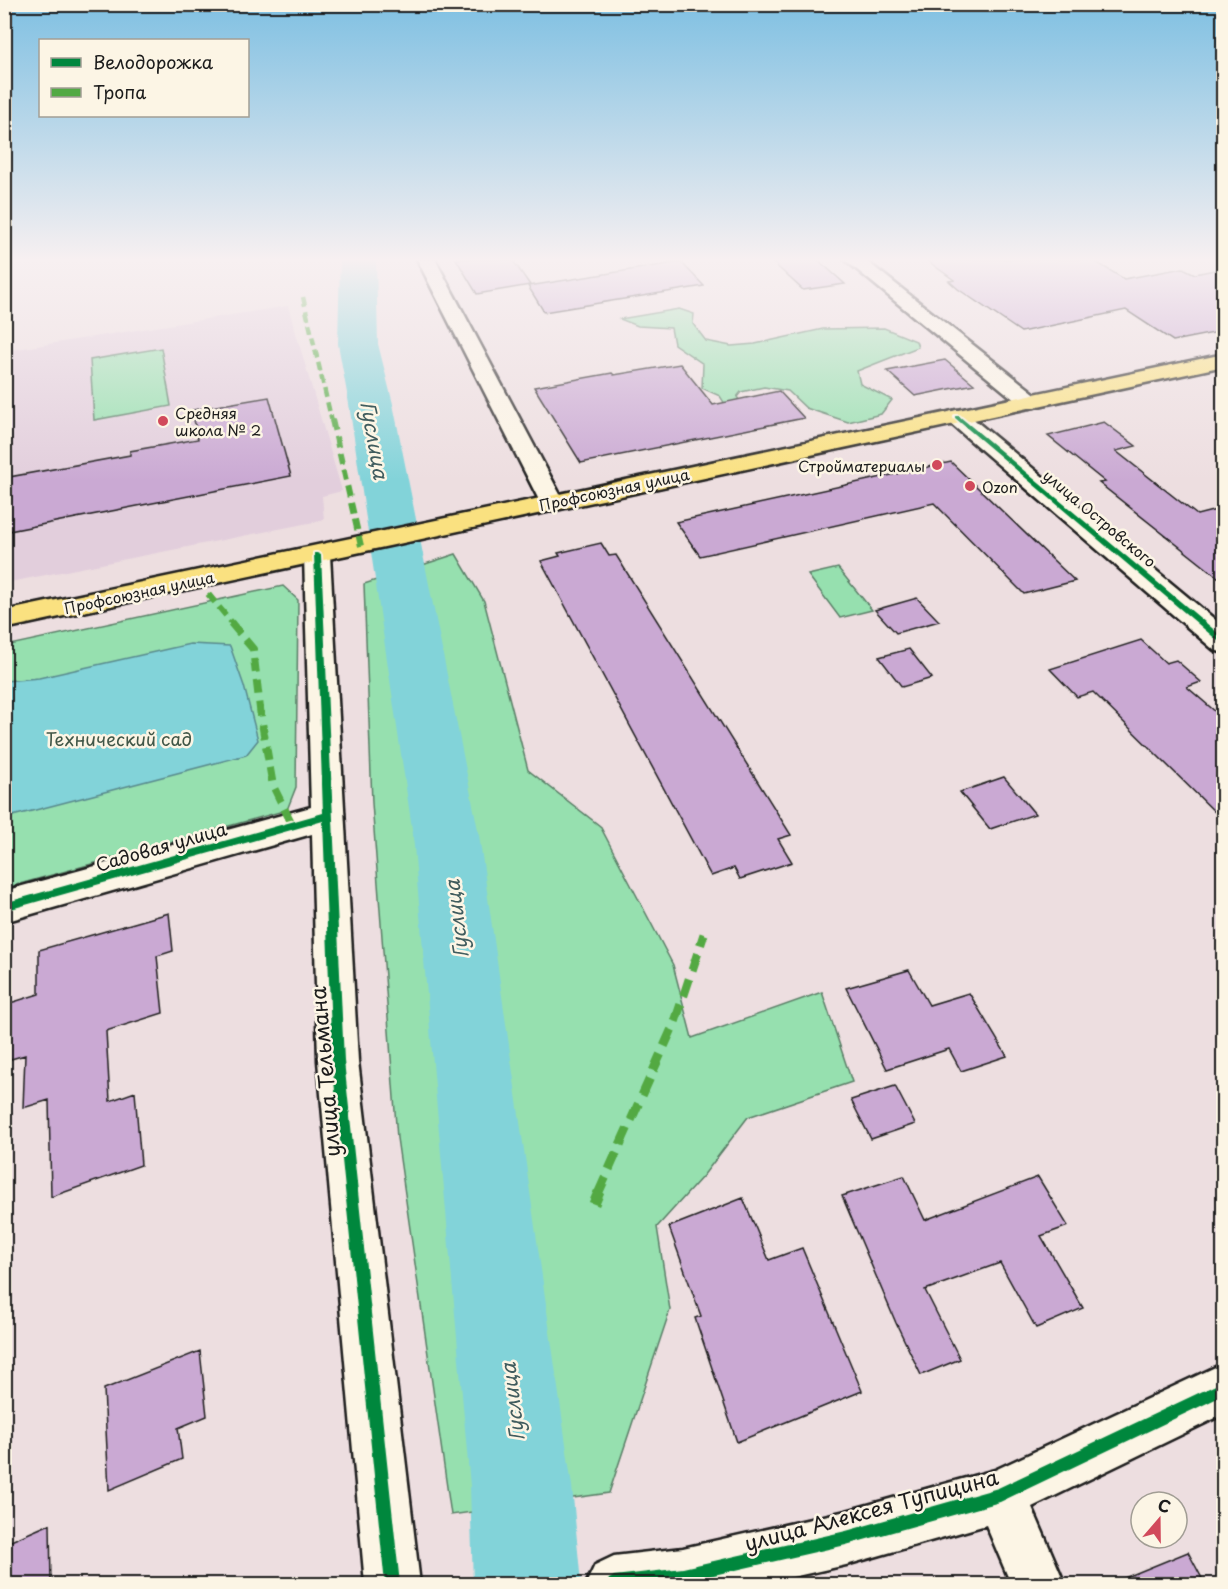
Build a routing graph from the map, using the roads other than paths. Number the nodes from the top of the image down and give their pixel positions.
1 (464, 333) edge
2 (945, 333) edge
3 (1224, 360) edge
4 (1030, 401) junction
5 (957, 417) junction
6 (552, 502) junction
7 (317, 555) junction
8 (4, 620) edge
9 (1224, 643) edge
10 (327, 816) junction
11 (4, 907) edge
12 (1224, 1388) edge
13 (1000, 1495) junction
14 (626, 1582) edge
15 (393, 1584) edge
16 (1038, 1584) edge

1 - 6 street
2 - 4 street
3 - 4 main road, Профсоюзная улица
4 - 5 main road, Профсоюзная улица
5 - 6 main road, Профсоюзная улица
5 - 9 street, улица Островского
6 - 7 main road, Профсоюзная улица
7 - 8 main road, Профсоюзная улица
7 - 10 street, улица Тельмана
10 - 11 street, Садовая улица
10 - 15 street, улица Тельмана
12 - 13 street, улица Алексея Тупицина
13 - 14 street, улица Алексея Тупицина
13 - 16 street

